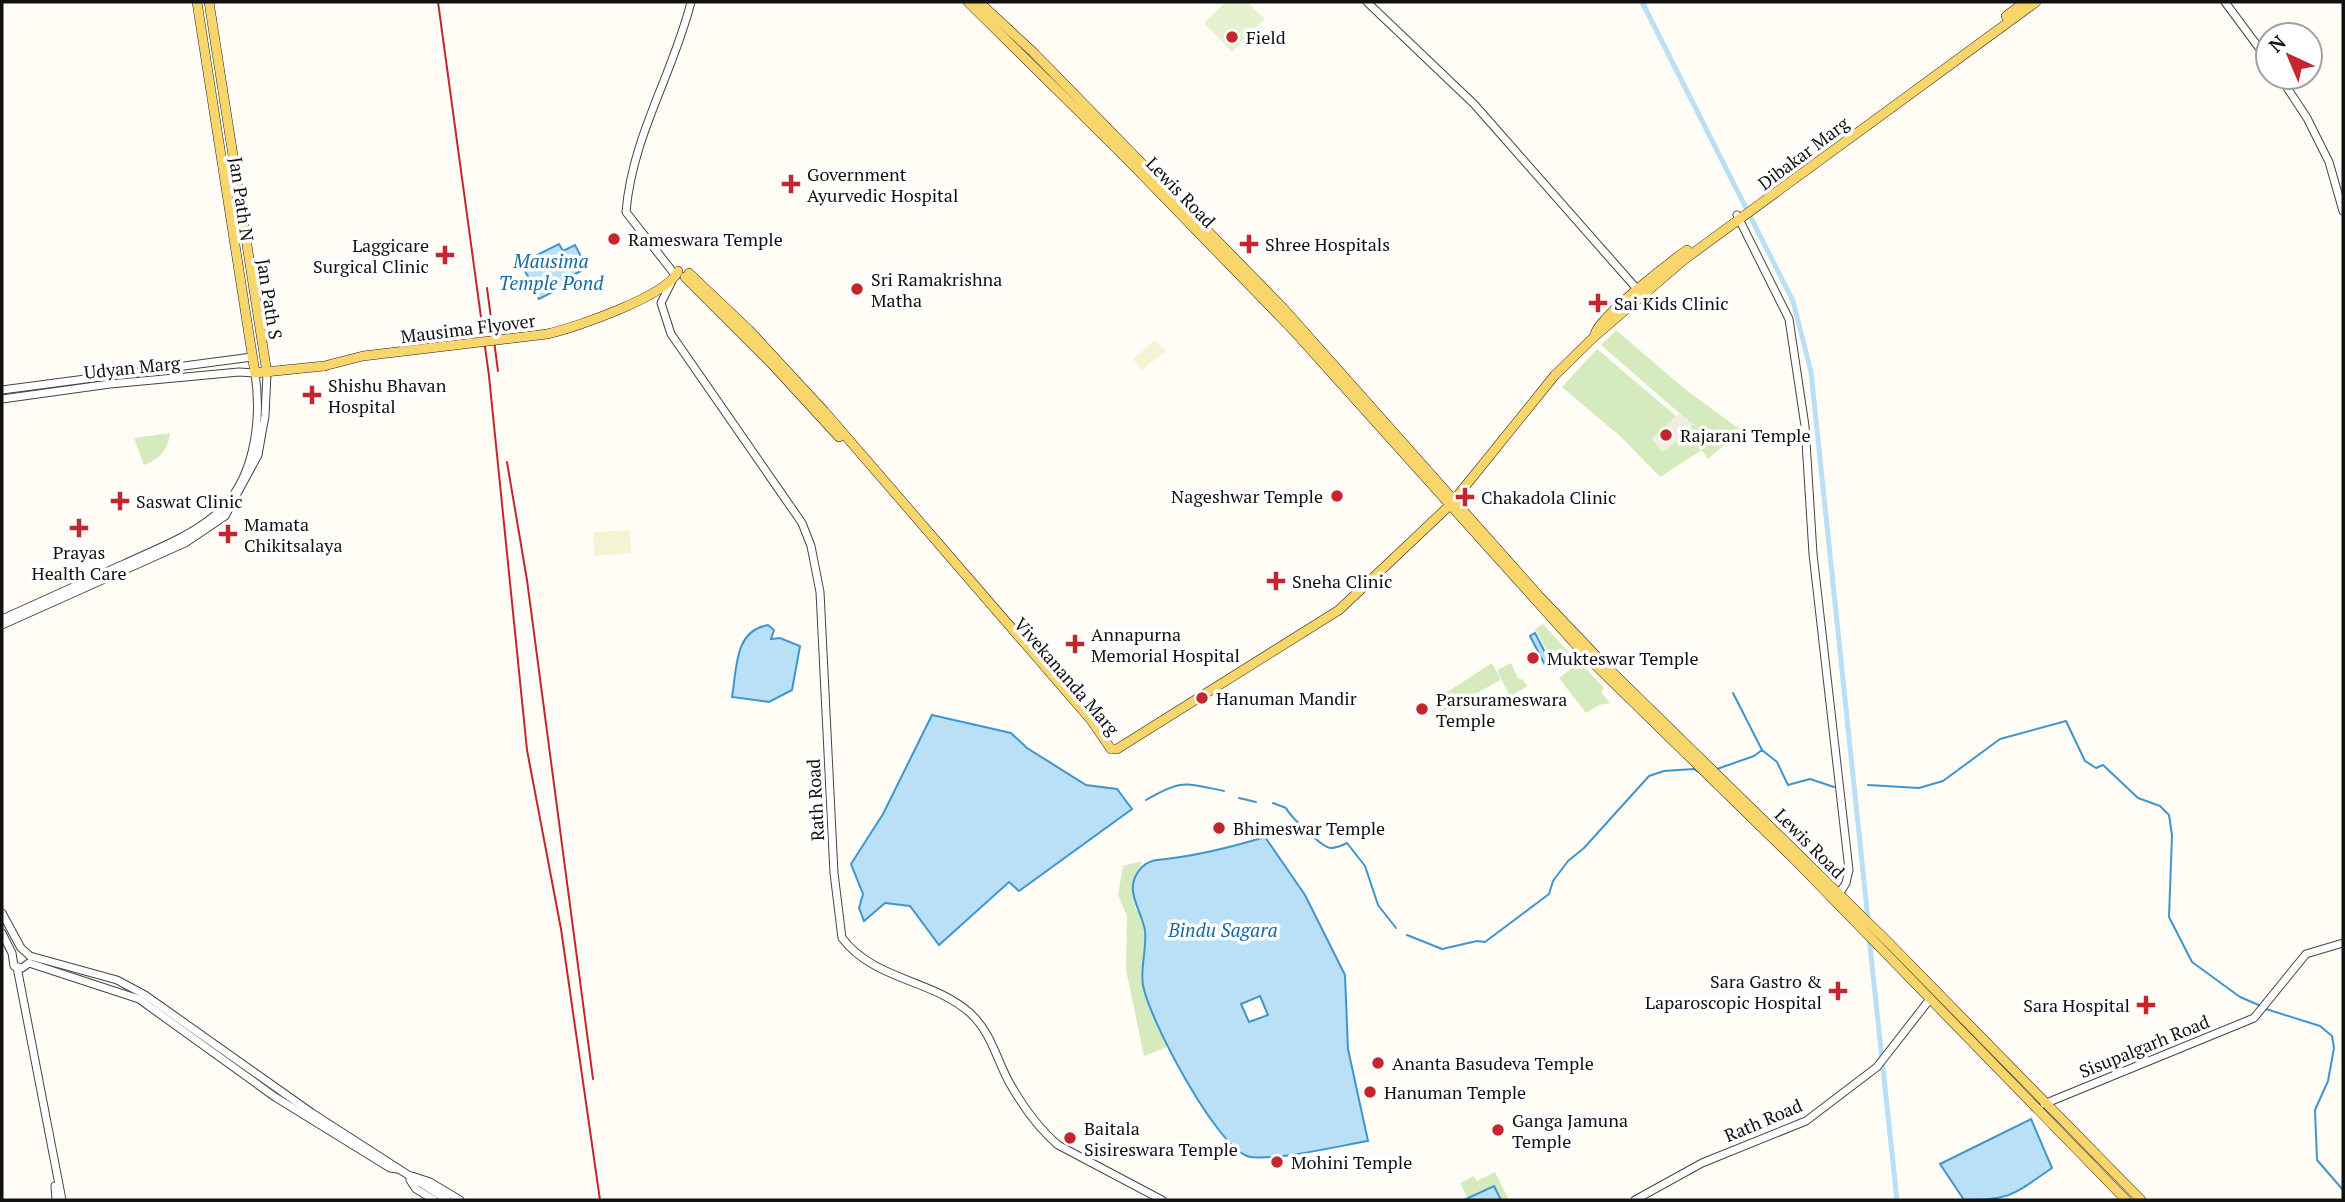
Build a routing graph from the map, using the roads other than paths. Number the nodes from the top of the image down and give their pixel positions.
1 (197, 2) edge
2 (209, 2) edge
3 (691, 2) edge
4 (968, 2) edge
5 (979, 2) edge
6 (1367, 2) edge
7 (2025, 2) edge
8 (2036, 2) edge
9 (2225, 2) edge
10 (2254, 41) edge
11 (2289, 91) edge
12 (1890, 106) junction
13 (2343, 211) edge
14 (1741, 216) junction
15 (680, 275) junction
16 (1637, 289) junction
17 (1595, 336) junction
18 (264, 355) junction
19 (252, 356) junction
20 (254, 373) junction
21 (267, 373) junction
22 (2, 390) edge
23 (2, 399) edge
24 (1455, 506) junction
25 (2, 619) edge
26 (2, 625) edge
27 (1111, 749) joint
28 (1761, 822) junction
29 (1839, 894) junction
30 (2, 912) edge
31 (1856, 918) junction
32 (2, 933) edge
33 (2343, 943) edge
34 (21, 948) junction
35 (12, 953) junction
36 (30, 960) junction
37 (16, 968) junction
38 (1933, 995) junction
39 (2046, 1103) junction
40 (2037, 1108) junction
41 (408, 1176) junction
42 (56, 1178) junction
43 (56, 1200) edge
44 (62, 1200) edge
45 (433, 1200) edge
46 (447, 1200) edge
47 (460, 1200) edge
48 (1162, 1200) edge
49 (1635, 1200) edge
50 (2126, 1200) edge
51 (2141, 1200) edge

1 - 19 main road, Jan Path N
2 - 18 main road, Jan Path S
3 - 15 street
4 - 24 main road, Lewis Road
5 - 24 main road, Lewis Road
6 - 16 street
7 - 12 main road, Dibakar Marg
8 - 12 main road, Dibakar Marg
9 - 10 street
11 - 13 street
12 - 14 main road, Dibakar Marg
14 - 16 main road, Dibakar Marg
14 - 17 main road, Dibakar Marg
14 - 29 street
15 - 21 main road, Mausima Flyover, bridge
15 - 27 main road, Vivekananda Marg
15 - 48 street, Rath Road
16 - 17 main road, Dibakar Marg
17 - 24 main road, Dibakar Marg
18 - 19 main road, Udyan Marg
18 - 21 main road, Jan Path S
19 - 20 main road, Jan Path N
19 - 22 street, Udyan Marg
20 - 21 main road, Udyan Marg
20 - 23 street, Udyan Marg
20 - 25 street, Jan Path N
21 - 26 street, Jan Path S
24 - 27 main road, Dibakar Marg
24 - 28 main road, Lewis Road
28 - 29 main road, Lewis Road
28 - 31 main road, Lewis Road
29 - 31 main road, Lewis Road
30 - 34 street
31 - 38 main road, Lewis Road
32 - 35 street
33 - 39 street, Sisupalgarh Road
34 - 35 street
34 - 36 street
35 - 37 street
36 - 37 street
36 - 41 street
37 - 42 street
38 - 39 main road, Lewis Road
38 - 40 main road, Lewis Road
38 - 49 street, Rath Road
39 - 40 street, Sisupalgarh Road
39 - 51 main road, Lewis Road
40 - 50 main road, Lewis Road
41 - 45 street
41 - 46 street
41 - 47 street
42 - 43 street
42 - 44 street

